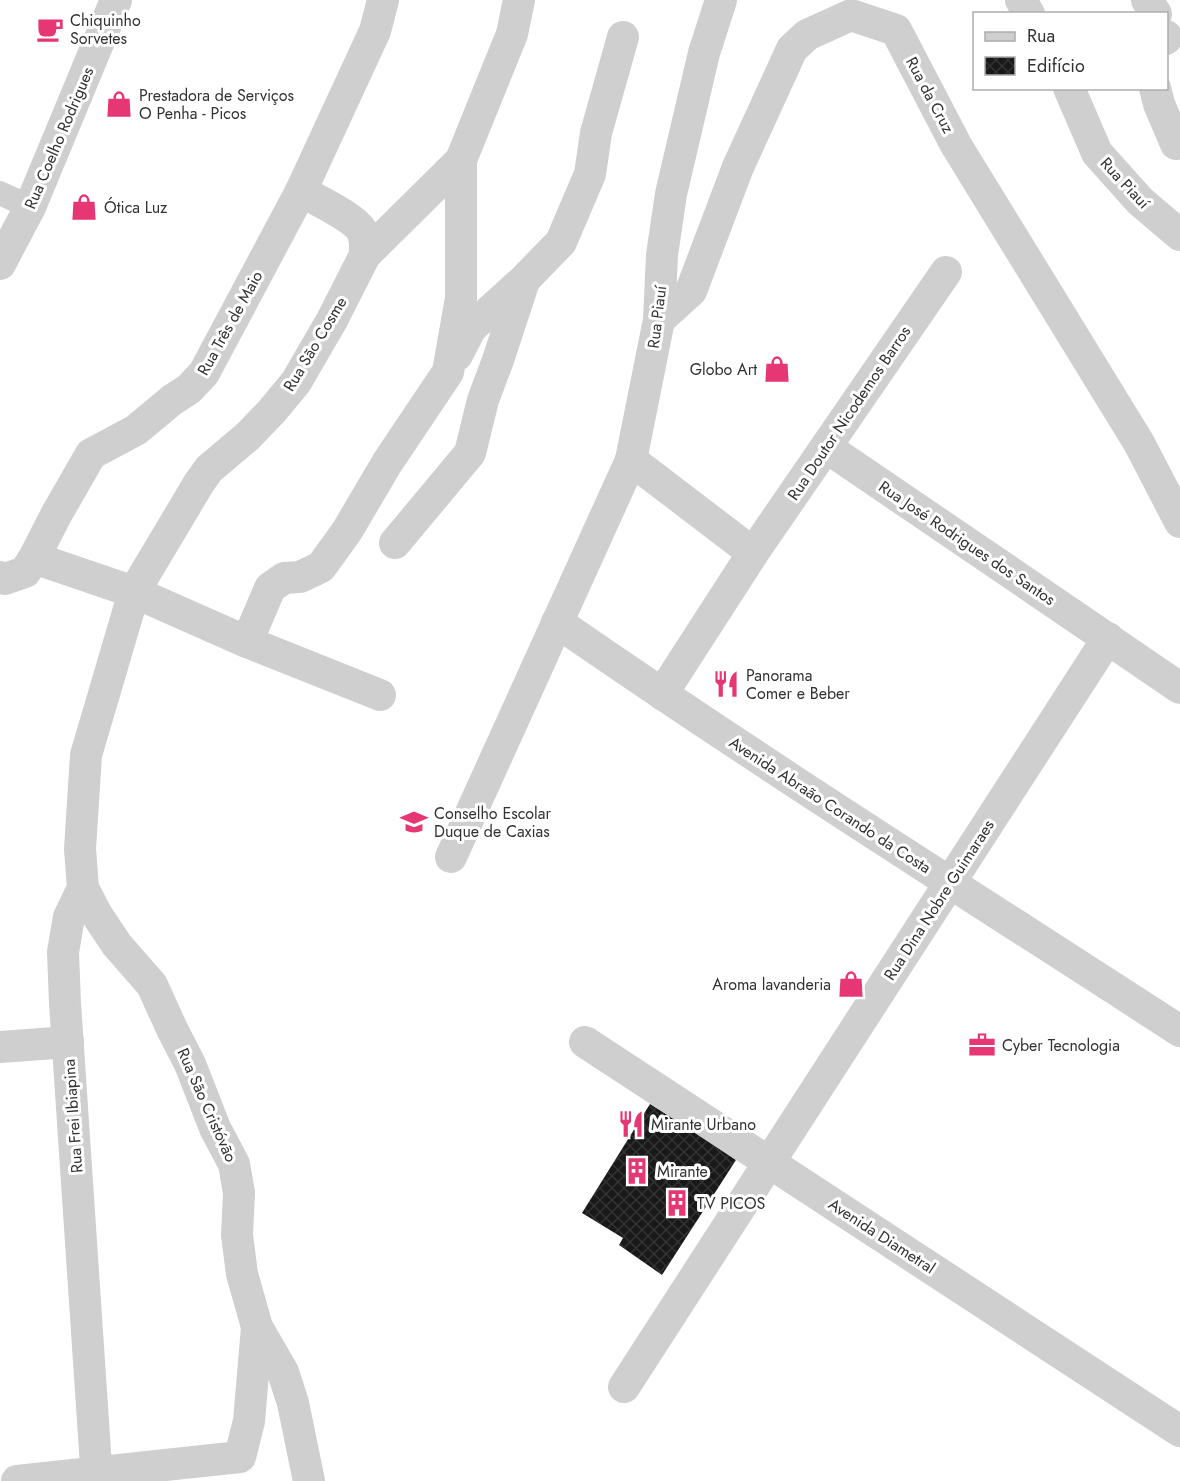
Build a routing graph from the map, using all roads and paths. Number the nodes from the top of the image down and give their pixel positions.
1 (383, 0) edge
2 (397, 0) edge
3 (519, 0) edge
4 (721, 0) edge
5 (108, 3) edge
6 (375, 31) junction
7 (623, 37) dead end
8 (1070, 90) edge
9 (1156, 90) edge
10 (1176, 144) dead end
11 (461, 160) junction
12 (301, 191) junction
13 (0, 193) edge
14 (30, 207) junction
15 (1180, 235) edge
16 (365, 255) junction
17 (0, 264) edge
18 (946, 272) dead end
19 (524, 280) junction
20 (659, 320) junction
21 (448, 372) junction
22 (826, 447) junction
23 (632, 460) junction
24 (1180, 522) edge
25 (394, 543) dead end
26 (753, 553) junction
27 (34, 558) junction
28 (0, 577) edge
29 (134, 592) junction
30 (557, 622) junction
31 (1108, 638) junction
32 (247, 642) junction
33 (1180, 688) edge
34 (380, 694) dead end
35 (662, 694) junction
36 (451, 857) dead end
37 (950, 883) junction
38 (83, 888) junction
39 (1180, 1031) edge
40 (68, 1042) junction
41 (585, 1042) dead end
42 (0, 1047) edge
43 (771, 1163) junction
44 (257, 1327) junction
45 (624, 1388) dead end
46 (1180, 1431) edge
47 (97, 1477) edge
48 (17, 1481) edge
49 (309, 1481) edge

1 - 6 street, Rua Três de Maio
2 - 6 street
3 - 11 street, Rua São Cosme
4 - 20 street, Rua Piauí
5 - 14 street, Rua Coelho Rodrigues
6 - 12 street, Rua Três de Maio
7 - 19 street
8 - 15 street, Rua Piauí
9 - 10 street
11 - 16 street, Rua São Cosme
11 - 21 street
12 - 16 street
12 - 27 street, Rua Três de Maio
13 - 14 street
14 - 17 street, Rua Coelho Rodrigues
16 - 29 street, Rua São Cosme
18 - 22 street, Rua Doutor Nicodemos Barros
19 - 21 street
19 - 25 street
20 - 23 street, Rua Piauí
20 - 24 street, Rua da Cruz
21 - 32 street
22 - 26 street, Rua Doutor Nicodemos Barros
22 - 31 street, Rua José Rodrigues dos Santos
23 - 26 street
23 - 30 street, Rua Piauí
26 - 35 street, Rua Doutor Nicodemos Barros
27 - 28 street, Rua Três de Maio
27 - 29 street
29 - 32 street
29 - 38 street, Rua São Cosme
30 - 35 street, Avenida Abraão Corando da Costa
30 - 36 street, Rua Piauí
31 - 33 street, Rua José Rodrigues dos Santos
31 - 37 street, Rua Dina Nobre Guimaraes
32 - 34 street
35 - 37 street, Avenida Abraão Corando da Costa
37 - 39 street, Avenida Abraão Corando da Costa
37 - 43 street, Rua Dina Nobre Guimaraes
38 - 40 street, Rua Frei Ibiapina
38 - 44 street, Rua São Cristóvão
40 - 42 street
40 - 47 street, Rua Frei Ibiapina
41 - 43 street, Avenida Diametral
43 - 45 street, Rua Dina Nobre Guimaraes
43 - 46 street, Avenida Diametral
44 - 47 street
44 - 49 street, Rua São Cristóvão
47 - 48 street

